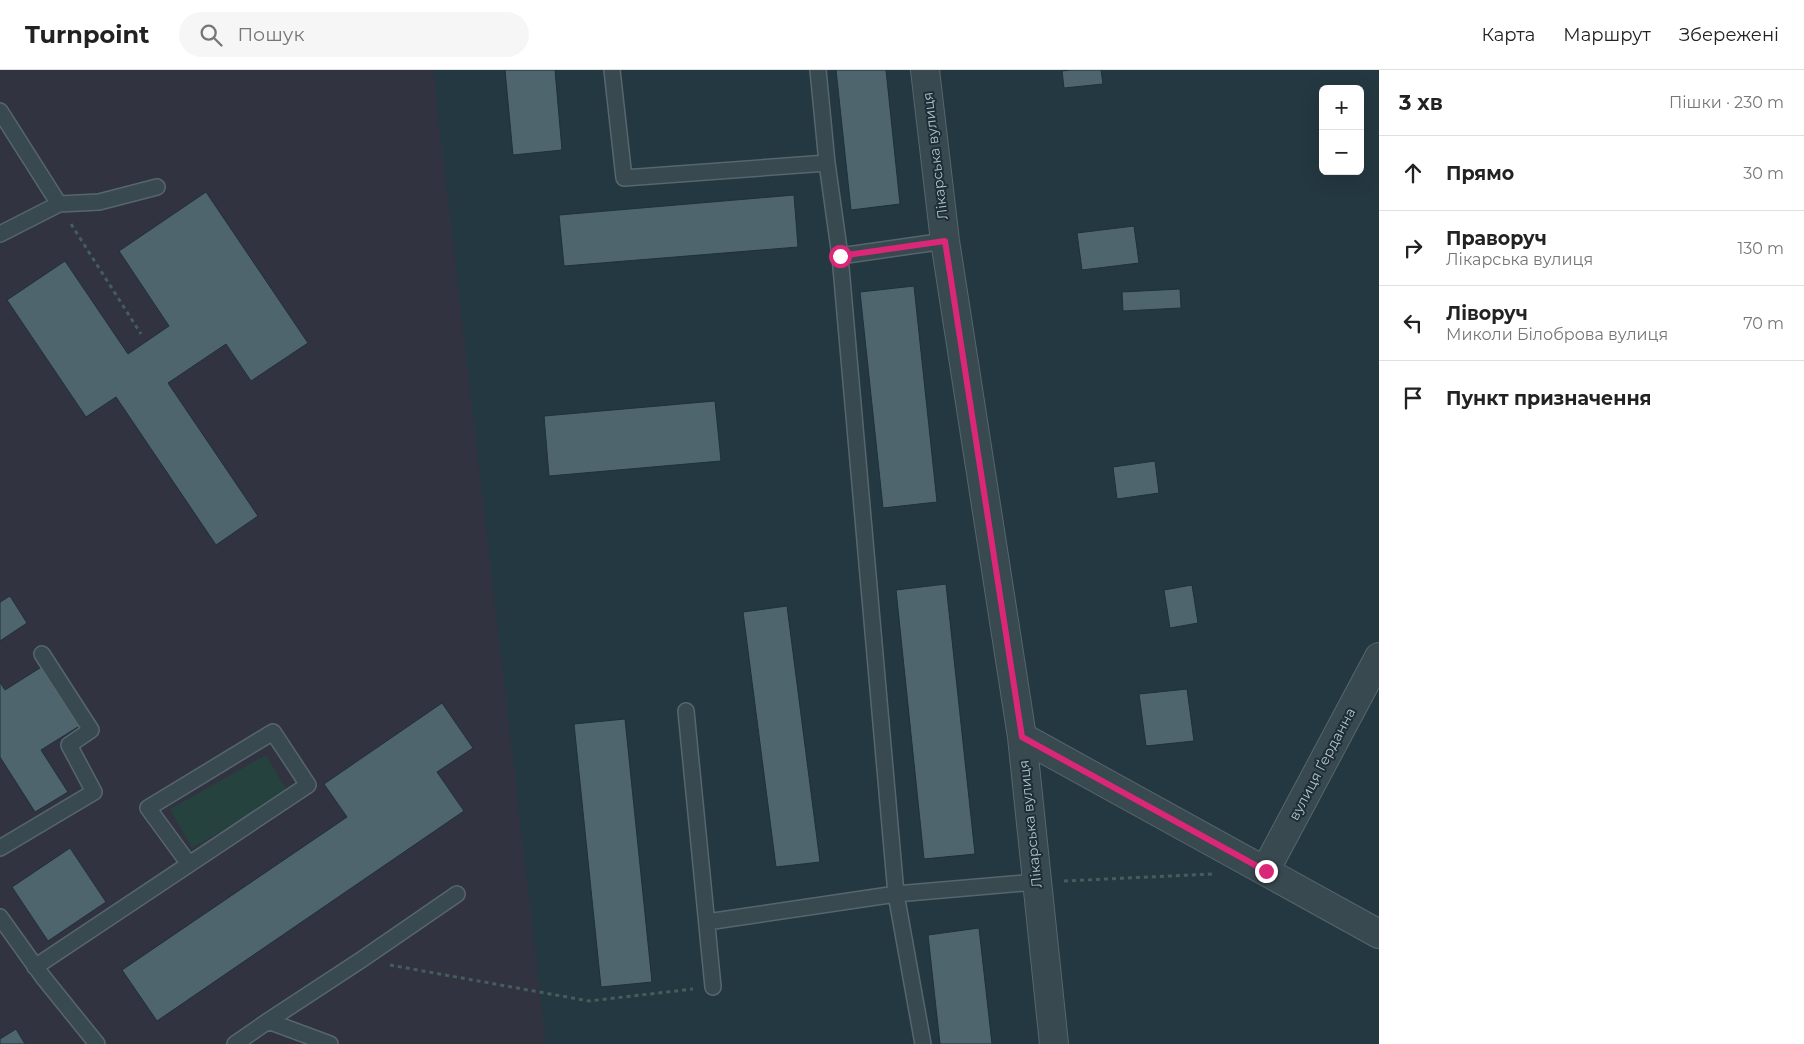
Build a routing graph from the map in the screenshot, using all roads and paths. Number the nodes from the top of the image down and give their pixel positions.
1 (612, 70) edge
2 (818, 70) edge
3 (925, 70) edge
4 (0, 111) edge
5 (827, 163) junction
6 (157, 187) dead end
7 (59, 204) junction
8 (0, 234) edge
9 (945, 241) junction
10 (840, 256) junction
11 (141, 334) dead end
12 (42, 654) dead end
13 (1379, 657) edge
14 (686, 711) dead end
15 (1022, 737) junction
16 (0, 848) edge
17 (189, 864) junction
18 (1266, 871) junction
19 (1216, 874) dead end
20 (1036, 882) junction
21 (456, 894) dead end
22 (896, 894) junction
23 (0, 917) edge
24 (707, 922) junction
25 (1379, 934) edge
26 (362, 960) junction
27 (35, 966) junction
28 (713, 987) joint
29 (268, 1021) junction
30 (97, 1044) edge
31 (235, 1044) edge
32 (330, 1044) edge
33 (923, 1044) edge
34 (1054, 1044) edge

1 - 5 lane
2 - 5 lane
3 - 9 street, Лікарська вулиця
4 - 7 lane
5 - 10 lane
6 - 7 lane
7 - 8 lane
7 - 11 path
9 - 10 lane
9 - 15 street, Лікарська вулиця
10 - 22 lane
12 - 16 lane
13 - 18 street, вулиця Ґерданна
14 - 24 lane
15 - 18 street
15 - 20 street, Лікарська вулиця
17 - 17 lane
17 - 27 lane
18 - 25 street
19 - 20 path
20 - 22 lane
20 - 34 street, Лікарська вулиця
21 - 26 lane
22 - 24 lane
22 - 33 lane
23 - 27 lane
24 - 28 lane
26 - 28 path
26 - 29 lane
27 - 30 lane
29 - 31 lane
29 - 32 lane

